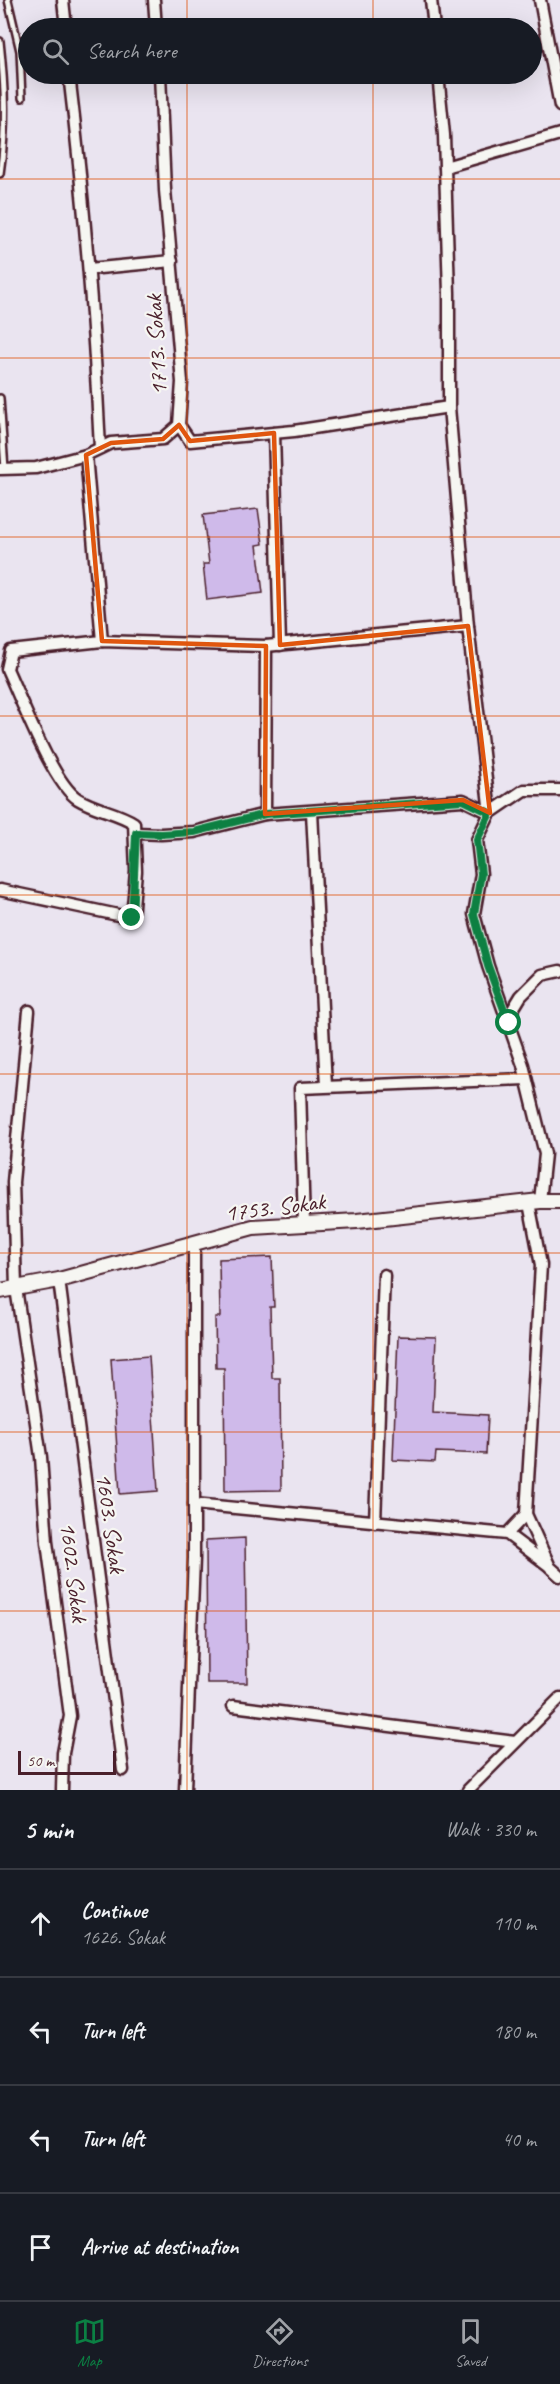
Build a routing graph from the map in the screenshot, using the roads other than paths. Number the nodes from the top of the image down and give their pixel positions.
1 (8, 0) edge
2 (63, 0) edge
3 (154, 0) edge
4 (431, 0) edge
5 (540, 0) edge
6 (65, 18) edge
7 (155, 18) edge
8 (433, 18) edge
9 (0, 41) edge
10 (18, 42) edge
11 (21, 84) edge
12 (70, 84) edge
13 (160, 84) edge
14 (439, 84) edge
15 (22, 98) dead end
16 (560, 106) edge
17 (560, 134) edge
18 (445, 167) junction
19 (0, 174) edge
20 (172, 261) junction
21 (89, 269) junction
22 (0, 398) edge
23 (449, 406) junction
24 (178, 425) junction
25 (274, 433) junction
26 (100, 448) junction
27 (86, 455) junction
28 (2, 469) edge
29 (468, 626) junction
30 (102, 641) junction
31 (280, 645) junction
32 (266, 646) junction
33 (560, 790) edge
34 (312, 812) junction
35 (490, 813) junction
36 (265, 814) junction
37 (136, 833) junction
38 (0, 890) edge
39 (560, 971) edge
40 (29, 1011) dead end
41 (507, 1019) junction
42 (526, 1079) junction
43 (326, 1086) junction
44 (535, 1202) junction
45 (560, 1202) edge
46 (304, 1224) junction
47 (194, 1243) junction
48 (384, 1275) dead end
49 (59, 1280) junction
50 (16, 1288) junction
51 (0, 1291) edge
52 (194, 1504) junction
53 (526, 1514) junction
54 (375, 1522) junction
55 (507, 1534) junction
56 (550, 1567) junction
57 (560, 1576) edge
58 (560, 1698) edge
59 (233, 1706) dead end
60 (515, 1742) junction
61 (123, 1770) dead end
62 (62, 1790) edge
63 (185, 1790) edge
64 (468, 1790) edge

1 - 10 lane
2 - 6 street
3 - 7 street
4 - 8 street
5 - 16 street
9 - 19 lane
11 - 15 lane
12 - 21 street
13 - 20 street, 1713. Sokak
14 - 18 street
17 - 18 street
18 - 23 street
20 - 21 street
20 - 24 street, 1713. Sokak
21 - 26 street
22 - 28 lane
23 - 25 street
23 - 29 street
24 - 25 street
24 - 26 street, 1713. Sokak
25 - 31 street
26 - 27 street, 1713. Sokak
27 - 28 street, 1713. Sokak
27 - 30 street
29 - 31 street
29 - 35 street
30 - 32 street
30 - 37 street
31 - 32 street
32 - 36 street
33 - 35 street
34 - 35 street
34 - 36 street
34 - 43 street
35 - 41 street
36 - 37 street
37 - 38 street
39 - 41 street
40 - 50 street, 1602. Sokak
41 - 42 street
42 - 43 street
42 - 44 street
43 - 46 street
44 - 45 street, 1753. Sokak
44 - 46 street, 1753. Sokak
44 - 53 street
46 - 47 street, 1753. Sokak
47 - 49 street, 1753. Sokak
47 - 52 street
48 - 54 street
49 - 50 street, 1753. Sokak
49 - 61 street, 1603. Sokak
50 - 51 street, 1753. Sokak
50 - 62 street, 1602. Sokak
52 - 54 street
52 - 63 street
53 - 55 street
53 - 56 street
54 - 55 street
55 - 56 street
56 - 57 street
58 - 60 street
59 - 60 street
60 - 64 street

